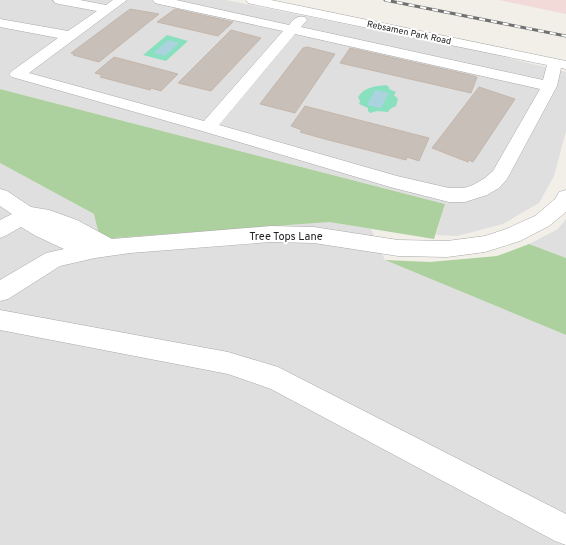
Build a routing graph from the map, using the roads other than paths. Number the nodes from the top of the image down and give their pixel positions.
1 (59, 0) edge
2 (158, 0) edge
3 (252, 0) edge
4 (114, 4) edge
5 (307, 11) junction
6 (0, 23) edge
7 (293, 29) junction
8 (70, 36) junction
9 (560, 64) edge
10 (9, 73) edge
11 (549, 86) junction
12 (208, 127) junction
13 (0, 196) edge
14 (566, 197) edge
15 (27, 214) junction
16 (0, 230) edge
17 (109, 248) junction
18 (87, 251) junction
19 (0, 292) edge
20 (0, 320) edge
21 (566, 530) edge

1 - 4 street
2 - 7 street
3 - 5 street, Rebsamen Park Road
4 - 8 street
5 - 7 street
5 - 9 street, Rebsamen Park Road
6 - 8 street
7 - 11 street
7 - 12 street
8 - 10 street
9 - 11 street
10 - 12 street
11 - 12 street
13 - 15 street
14 - 17 street, Tree Tops Lane
15 - 16 street
15 - 17 street
15 - 18 street
17 - 18 street, Tree Tops Lane
18 - 19 street, Tree Tops Lane
20 - 21 street

